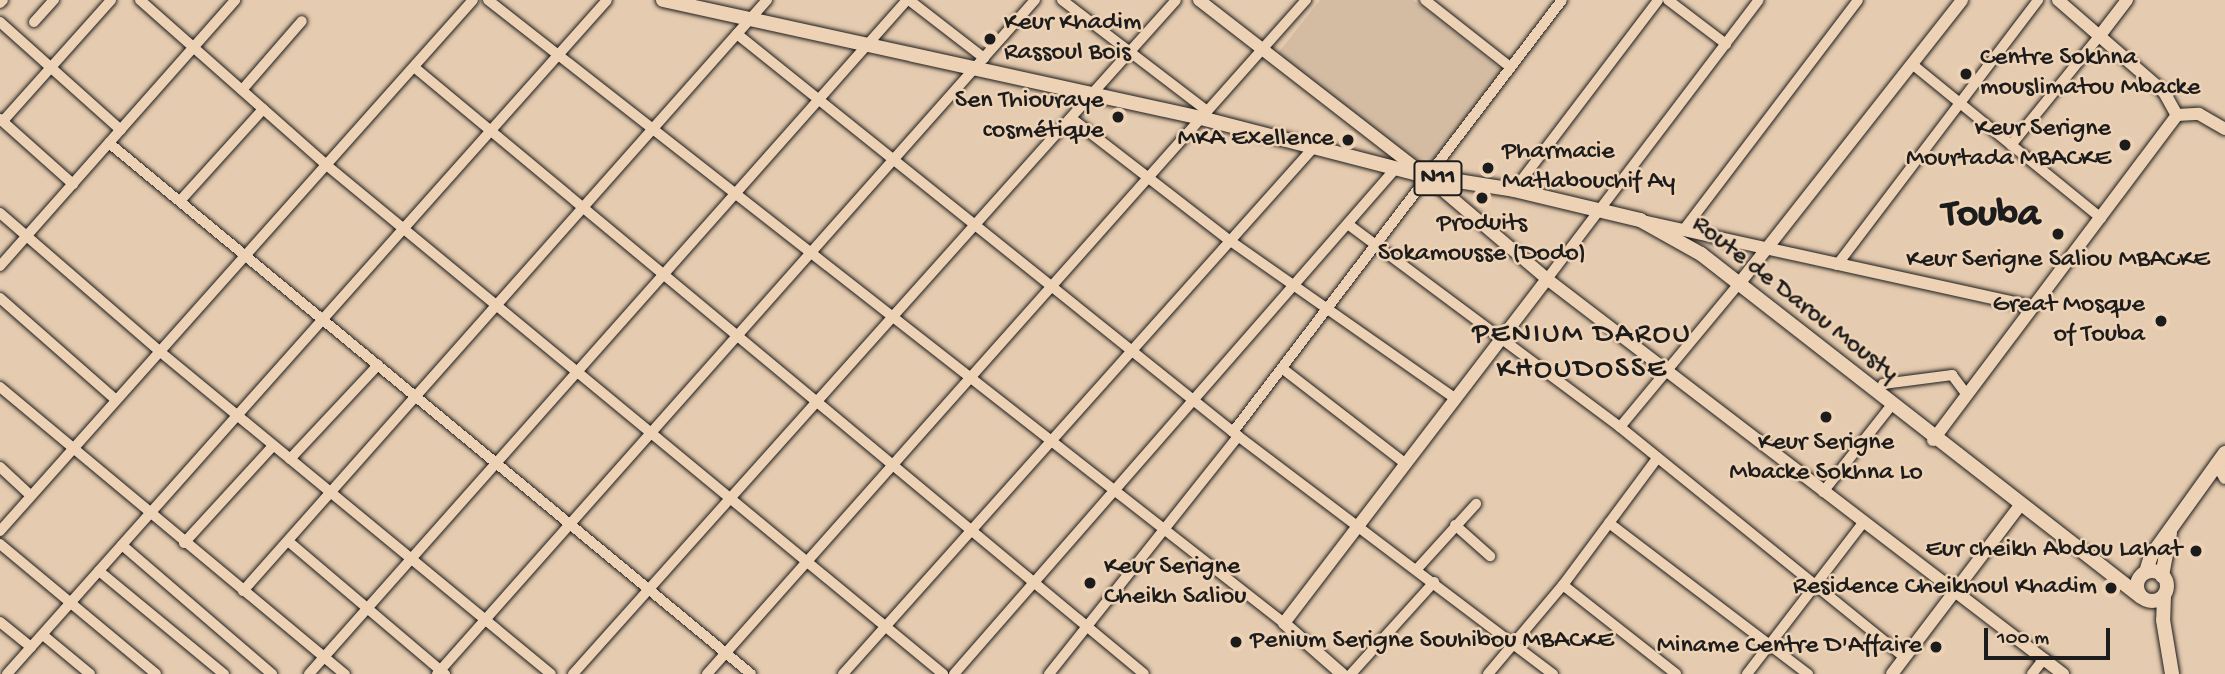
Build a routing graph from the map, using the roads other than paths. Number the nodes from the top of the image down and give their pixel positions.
1 (54, 0) edge
2 (111, 0) edge
3 (140, 0) edge
4 (235, 0) edge
5 (473, 0) edge
6 (488, 0) edge
7 (607, 0) edge
8 (663, 0) edge
9 (767, 0) edge
10 (908, 0) edge
11 (1035, 0) edge
12 (1062, 0) edge
13 (1176, 0) edge
14 (1199, 0) edge
15 (1306, 0) edge
16 (1562, 0) edge
17 (1658, 0) edge
18 (1668, 0) edge
19 (1759, 0) edge
20 (1858, 0) edge
21 (1962, 0) edge
22 (2038, 0) edge
23 (2058, 0) edge
24 (2127, 0) edge
25 (1431, 2) edge
26 (698, 4) edge
27 (750, 19) junction
28 (302, 21) dead end
29 (0, 22) edge
30 (34, 22) dead end
31 (737, 34) junction
32 (2101, 34) junction
33 (1726, 44) junction
34 (866, 46) junction
35 (193, 48) junction
36 (1262, 50) junction
37 (1129, 51) junction
38 (558, 55) junction
39 (984, 58) junction
40 (1912, 64) junction
41 (414, 67) junction
42 (1510, 67) junction
43 (50, 68) junction
44 (974, 70) junction
45 (242, 90) junction
46 (1089, 96) junction
47 (819, 99) junction
48 (1961, 102) junction
49 (262, 109) junction
50 (2177, 114) junction
51 (1204, 115) junction
52 (1071, 118) junction
53 (1, 120) edge
54 (653, 129) junction
55 (2225, 129) edge
56 (121, 130) junction
57 (490, 131) junction
58 (109, 143) junction
59 (2011, 145) junction
60 (1315, 146) junction
61 (894, 159) junction
62 (324, 163) junction
63 (1396, 168) junction
64 (1426, 176) junction
65 (1147, 178) junction
66 (73, 184) junction
67 (1514, 190) junction
68 (736, 193) junction
69 (180, 201) junction
70 (583, 208) junction
71 (1603, 211) junction
72 (0, 213) edge
73 (2101, 218) junction
74 (1640, 220) junction
75 (976, 225) junction
76 (1349, 225) junction
77 (1685, 228) junction
78 (403, 229) junction
79 (26, 237) junction
80 (1229, 240) junction
81 (1377, 245) junction
82 (1770, 249) junction
83 (812, 252) junction
84 (244, 254) junction
85 (1837, 265) junction
86 (0, 266) edge
87 (663, 275) junction
88 (1547, 279) junction
89 (1738, 285) junction
90 (1052, 286) junction
91 (1293, 286) junction
92 (0, 298) edge
93 (496, 306) junction
94 (2033, 307) junction
95 (1329, 309) junction
96 (894, 316) junction
97 (323, 320) junction
98 (737, 336) junction
99 (1504, 338) junction
100 (158, 350) junction
101 (1132, 351) junction
102 (378, 365) junction
103 (1283, 369) junction
104 (1667, 372) junction
105 (576, 373) junction
106 (972, 376) junction
107 (1884, 384) dead end
108 (0, 387) edge
109 (415, 396) junction
110 (1966, 396) junction
111 (1455, 398) junction
112 (115, 399) junction
113 (1194, 400) junction
114 (816, 401) junction
115 (1891, 406) junction
116 (237, 416) junction
117 (1620, 427) junction
118 (650, 434) junction
119 (1236, 434) junction
120 (1933, 440) junction
121 (1055, 441) junction
122 (273, 446) junction
123 (72, 449) junction
124 (2221, 458) edge
125 (290, 459) junction
126 (1656, 460) junction
127 (496, 463) junction
128 (1406, 464) junction
129 (893, 465) junction
130 (0, 467) edge
131 (2225, 478) edge
132 (1117, 489) junction
133 (1823, 492) junction
134 (330, 493) junction
135 (30, 495) junction
136 (730, 500) junction
137 (1476, 504) dead end
138 (2021, 504) junction
139 (150, 513) junction
140 (1609, 523) junction
141 (1863, 523) junction
142 (570, 524) junction
143 (1359, 525) junction
144 (1455, 525) junction
145 (1168, 529) junction
146 (0, 530) edge
147 (2170, 530) junction
148 (972, 531) junction
149 (288, 541) junction
150 (184, 543) junction
151 (0, 544) edge
152 (122, 545) junction
153 (1490, 556) dead end
154 (411, 559) junction
155 (807, 562) junction
156 (1417, 569) junction
157 (99, 571) junction
158 (2110, 573) junction
159 (2144, 573) junction
160 (2162, 576) junction
161 (1434, 582) junction
162 (1034, 583) junction
163 (1563, 585) junction
164 (1814, 587) junction
165 (243, 591) junction
166 (650, 591) junction
167 (1954, 592) junction
168 (2152, 598) junction
169 (70, 604) junction
170 (366, 609) junction
171 (486, 618) junction
172 (0, 622) edge
173 (1284, 623) junction
174 (886, 627) junction
175 (1090, 629) junction
176 (43, 635) junction
177 (1516, 644) junction
178 (1770, 644) junction
179 (31, 647) junction
180 (726, 653) junction
181 (325, 656) junction
182 (1904, 657) junction
183 (2043, 660) junction
184 (441, 673) edge
185 (7, 674) edge
186 (90, 674) edge
187 (156, 674) edge
188 (224, 674) edge
189 (272, 674) edge
190 (309, 674) edge
191 (345, 674) edge
192 (551, 674) edge
193 (573, 674) edge
194 (707, 674) edge
195 (751, 674) edge
196 (843, 674) edge
197 (943, 674) edge
198 (954, 674) edge
199 (1049, 674) edge
200 (1144, 674) edge
201 (1342, 674) edge
202 (1351, 674) edge
203 (1488, 674) edge
204 (1553, 674) edge
205 (1676, 674) edge
206 (1747, 674) edge
207 (1808, 674) edge
208 (1892, 674) edge
209 (2032, 674) edge
210 (2063, 674) edge
211 (2172, 674) edge

1 - 30 street
2 - 43 street
3 - 35 street
4 - 35 street
5 - 41 street
6 - 38 street
7 - 38 street
8 - 26 main road, Route de Darou Mousty / N11
9 - 27 street
10 - 34 street
10 - 39 street
11 - 39 street
12 - 37 street
13 - 37 street
14 - 36 street
15 - 36 street
16 - 42 street
17 - 67 street
18 - 33 street
19 - 33 street
20 - 77 street
21 - 40 street
22 - 48 street
23 - 32 street
24 - 32 street
25 - 42 street
26 - 27 main road, Route de Darou Mousty / N11
27 - 31 street
27 - 34 main road, Route de Darou Mousty / N11
28 - 45 street
29 - 43 street
31 - 47 street
31 - 54 street
32 - 50 street
32 - 59 street
33 - 71 street
34 - 44 main road, Route de Darou Mousty / N11
34 - 47 street
35 - 45 street
35 - 56 street
36 - 51 street
36 - 64 street
37 - 46 street
37 - 51 street
38 - 54 street
38 - 57 street
39 - 44 street
40 - 48 street
40 - 82 street
41 - 57 street
41 - 62 street
42 - 64 street
43 - 53 street
43 - 56 street
44 - 46 main road, Route de Darou Mousty / N11
44 - 61 street
45 - 49 street
46 - 51 main road, Route de Darou Mousty / N11
46 - 52 street
47 - 61 street
47 - 68 street
48 - 59 street
48 - 85 street
49 - 62 street
49 - 69 street
50 - 55 street
50 - 73 street
51 - 60 main road, Route de Darou Mousty / N11
51 - 65 street
52 - 65 street
52 - 75 street
53 - 66 street
54 - 68 street
54 - 70 street
56 - 58 street
57 - 70 street
57 - 78 street
58 - 66 street
58 - 69 street
59 - 73 street
60 - 63 main road, Route de Darou Mousty / N11
60 - 80 street
61 - 75 street
61 - 83 street
62 - 78 street
62 - 84 street
63 - 64 main road, Route de Darou Mousty / N11
63 - 76 street
64 - 67 main road, Route de Darou Mousty / N11
64 - 81 street
64 - 88 street
65 - 80 street
65 - 90 street
66 - 79 street
67 - 71 main road, Route de Darou Mousty / N11
68 - 83 street
68 - 87 street
69 - 84 street
70 - 87 street
70 - 93 street
71 - 74 main road, Route de Darou Mousty / N11
71 - 88 street
72 - 79 street
73 - 94 street
74 - 77 street
74 - 89 main road, Route de Darou Mousty / N11
75 - 90 street
75 - 96 street
76 - 81 street
76 - 91 street
77 - 82 street
78 - 93 street
78 - 97 street
79 - 86 street
79 - 100 street
80 - 91 street
80 - 101 street
81 - 95 street
81 - 99 street
82 - 85 street
82 - 89 street
83 - 96 street
83 - 98 street
84 - 97 street
84 - 100 street
85 - 94 street
87 - 98 street
87 - 105 street
88 - 99 street
88 - 104 street
89 - 104 street
89 - 115 main road, Route de Darou Mousty / N11
90 - 101 street
90 - 106 street
91 - 95 street
91 - 113 street
92 - 112 street
93 - 105 street
93 - 109 street
94 - 110 street
95 - 103 street
95 - 111 street
96 - 106 street
96 - 114 street
97 - 102 street
97 - 116 street
98 - 114 street
98 - 118 street
99 - 111 street
99 - 117 street
100 - 112 street
100 - 116 street
101 - 113 street
101 - 121 street
102 - 109 street
102 - 125 street
103 - 119 street
103 - 128 street
104 - 117 street
104 - 133 street
105 - 118 street
105 - 127 street
106 - 121 street
106 - 129 street
107 - 110 street
108 - 123 street
109 - 127 street
109 - 134 street
110 - 120 street
111 - 128 street
112 - 123 street
113 - 119 street
113 - 132 street
114 - 129 street
114 - 136 street
115 - 120 main road, Route de Darou Mousty / N11
115 - 133 street
116 - 122 street
116 - 139 street
117 - 126 street
118 - 136 street
118 - 142 street
119 - 143 street
119 - 145 street
120 - 138 main road, Route de Darou Mousty / N11
121 - 132 street
121 - 148 street
122 - 125 street
122 - 150 street
123 - 135 street
123 - 139 street
124 - 131 street
124 - 147 main road
125 - 134 street
126 - 140 street
126 - 164 street
127 - 142 street
127 - 154 street
128 - 143 street
129 - 148 street
129 - 155 street
130 - 135 street
132 - 145 street
132 - 162 street
133 - 141 street
134 - 149 street
134 - 154 street
135 - 146 street
136 - 155 street
136 - 166 street
137 - 144 street
138 - 158 main road, Route de Darou Mousty / N11
138 - 167 street
139 - 150 street
139 - 152 street
140 - 163 street
140 - 178 street
141 - 164 street
141 - 167 street
142 - 166 street
142 - 171 street
143 - 156 street
143 - 173 street
144 - 153 street
144 - 156 street
145 - 173 street
145 - 175 street
147 - 159 main road
147 - 160 main road
148 - 162 street
148 - 174 street
149 - 165 street
149 - 170 street
150 - 165 street
151 - 169 street
152 - 157 street
152 - 189 street
154 - 170 street
154 - 171 street
155 - 174 street
155 - 180 street
156 - 161 street
157 - 169 street
157 - 188 street
158 - 159 main road
158 - 168 main road, Route de Darou Mousty
159 - 160 main road
159 - 168 main road
160 - 168 main road
161 - 177 street
161 - 202 street
162 - 175 street
162 - 198 street
163 - 177 street
163 - 205 street
164 - 178 street
164 - 182 street
165 - 181 street
166 - 180 street
166 - 193 street
167 - 182 street
167 - 183 street
168 - 211 main road
169 - 176 street
169 - 187 street
170 - 181 street
170 - 184 street
171 - 184 street
171 - 192 street
172 - 179 street
173 - 201 street
174 - 196 street
174 - 197 street
175 - 199 street
175 - 200 street
176 - 179 street
176 - 186 street
177 - 203 street
177 - 204 street
178 - 206 street
178 - 207 street
179 - 185 street
180 - 194 street
180 - 195 street
181 - 190 street
181 - 191 street
182 - 208 street
183 - 209 street
183 - 210 street

